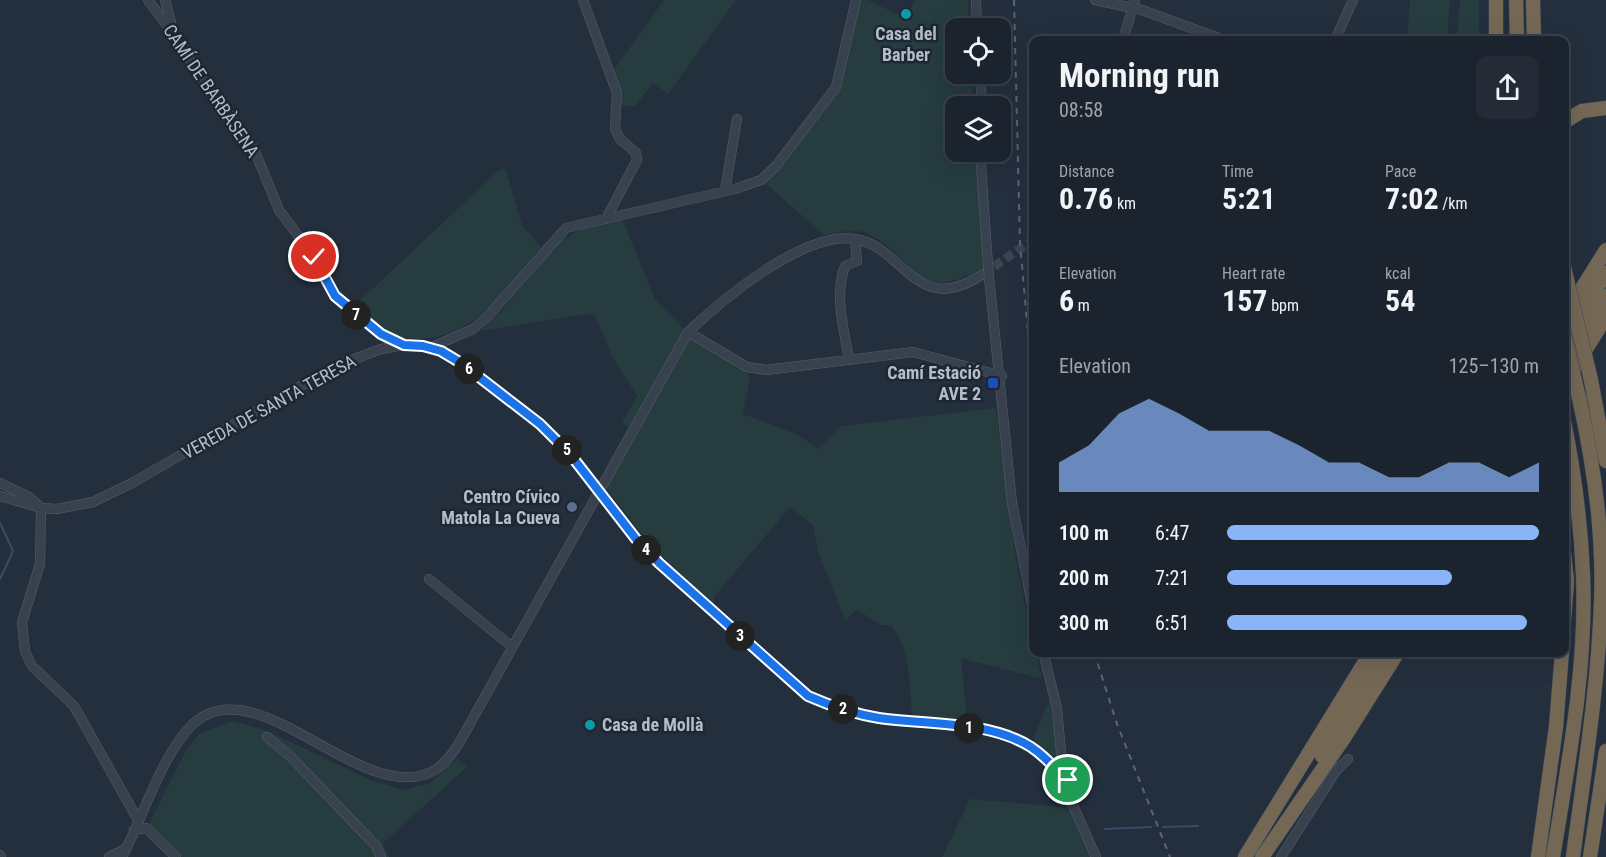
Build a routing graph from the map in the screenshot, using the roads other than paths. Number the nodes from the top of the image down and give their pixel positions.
1 (148, 0) edge
2 (165, 0) edge
3 (583, 0) edge
4 (856, 0) edge
5 (974, 0) edge
6 (1095, 0) edge
7 (1353, 0) edge
8 (1496, 0) edge
9 (1516, 0) edge
10 (1533, 0) edge
11 (1134, 4) edge
12 (975, 18) edge
13 (174, 35) junction
14 (1124, 36) edge
15 (1214, 36) edge
16 (1337, 36) edge
17 (1496, 36) edge
18 (1517, 36) edge
19 (1534, 36) edge
20 (1606, 108) edge
21 (737, 119) dead end
22 (1569, 119) edge
23 (981, 162) edge
24 (985, 162) edge
25 (725, 191) junction
26 (606, 219) junction
27 (855, 239) junction
28 (1606, 250) edge
29 (989, 271) junction
30 (1606, 273) edge
31 (1569, 286) edge
32 (1606, 296) edge
33 (1569, 309) edge
34 (1606, 318) edge
35 (688, 333) junction
36 (1569, 333) edge
37 (404, 345) junction
38 (432, 347) junction
39 (1569, 355) edge
40 (1569, 355) edge
41 (849, 360) junction
42 (1000, 375) junction
43 (1569, 376) edge
44 (1592, 384) junction
45 (1606, 406) edge
46 (1569, 452) edge
47 (1606, 461) edge
48 (0, 483) edge
49 (600, 491) junction
50 (0, 496) edge
51 (41, 508) junction
52 (1029, 576) edge
53 (429, 579) dead end
54 (1029, 590) edge
55 (512, 647) junction
56 (1046, 657) edge
57 (1046, 657) edge
58 (1366, 657) edge
59 (1393, 657) edge
60 (1562, 657) edge
61 (267, 737) dead end
62 (1606, 751) edge
63 (1348, 759) dead end
64 (1063, 778) junction
65 (1069, 786) junction
66 (138, 820) junction
67 (134, 830) junction
68 (124, 853) edge
69 (1282, 856) edge
70 (109, 857) edge
71 (176, 857) edge
72 (381, 857) edge
73 (1098, 857) edge
74 (1245, 857) edge
75 (1261, 857) edge
76 (1538, 857) edge
77 (1553, 857) edge
78 (1573, 857) edge
79 (1590, 857) edge

1 - 13 street, CAMÍ DE BARBÀSENA
2 - 13 street
3 - 26 street
4 - 25 street
5 - 12 street
6 - 11 street
7 - 16 street
8 - 17 highway
9 - 18 highway
10 - 19 highway
11 - 14 street
11 - 15 street
13 - 37 street, CAMÍ DE BARBÀSENA
20 - 22 highway
21 - 25 street
23 - 29 street
24 - 29 street
25 - 26 street
26 - 38 street
27 - 29 street
27 - 35 street
27 - 41 street
28 - 33 highway
29 - 42 street
30 - 36 highway
31 - 44 highway, bridge
32 - 39 highway
34 - 43 highway
35 - 41 street
35 - 49 street
37 - 38 street, VEREDA DE SANTA TERESA
37 - 51 street, VEREDA DE SANTA TERESA
38 - 49 street, VEREDA DE SANTA TERESA
40 - 78 highway, bridge
41 - 42 street
42 - 52 street
42 - 54 street
44 - 45 highway
44 - 47 highway
46 - 77 highway
48 - 51 street
49 - 55 street
49 - 64 street, VEREDA DE SANTA TERESA
50 - 51 street, VEREDA DE SANTA TERESA
51 - 66 street
53 - 55 street
55 - 66 street
56 - 64 street
57 - 65 street
58 - 74 highway
59 - 75 highway
60 - 76 highway
61 - 72 street
62 - 79 highway
63 - 69 street
64 - 65 street, VEREDA DE SANTA TERESA
64 - 73 street
65 - 73 street
66 - 67 street
67 - 68 street
67 - 71 street
68 - 70 street

